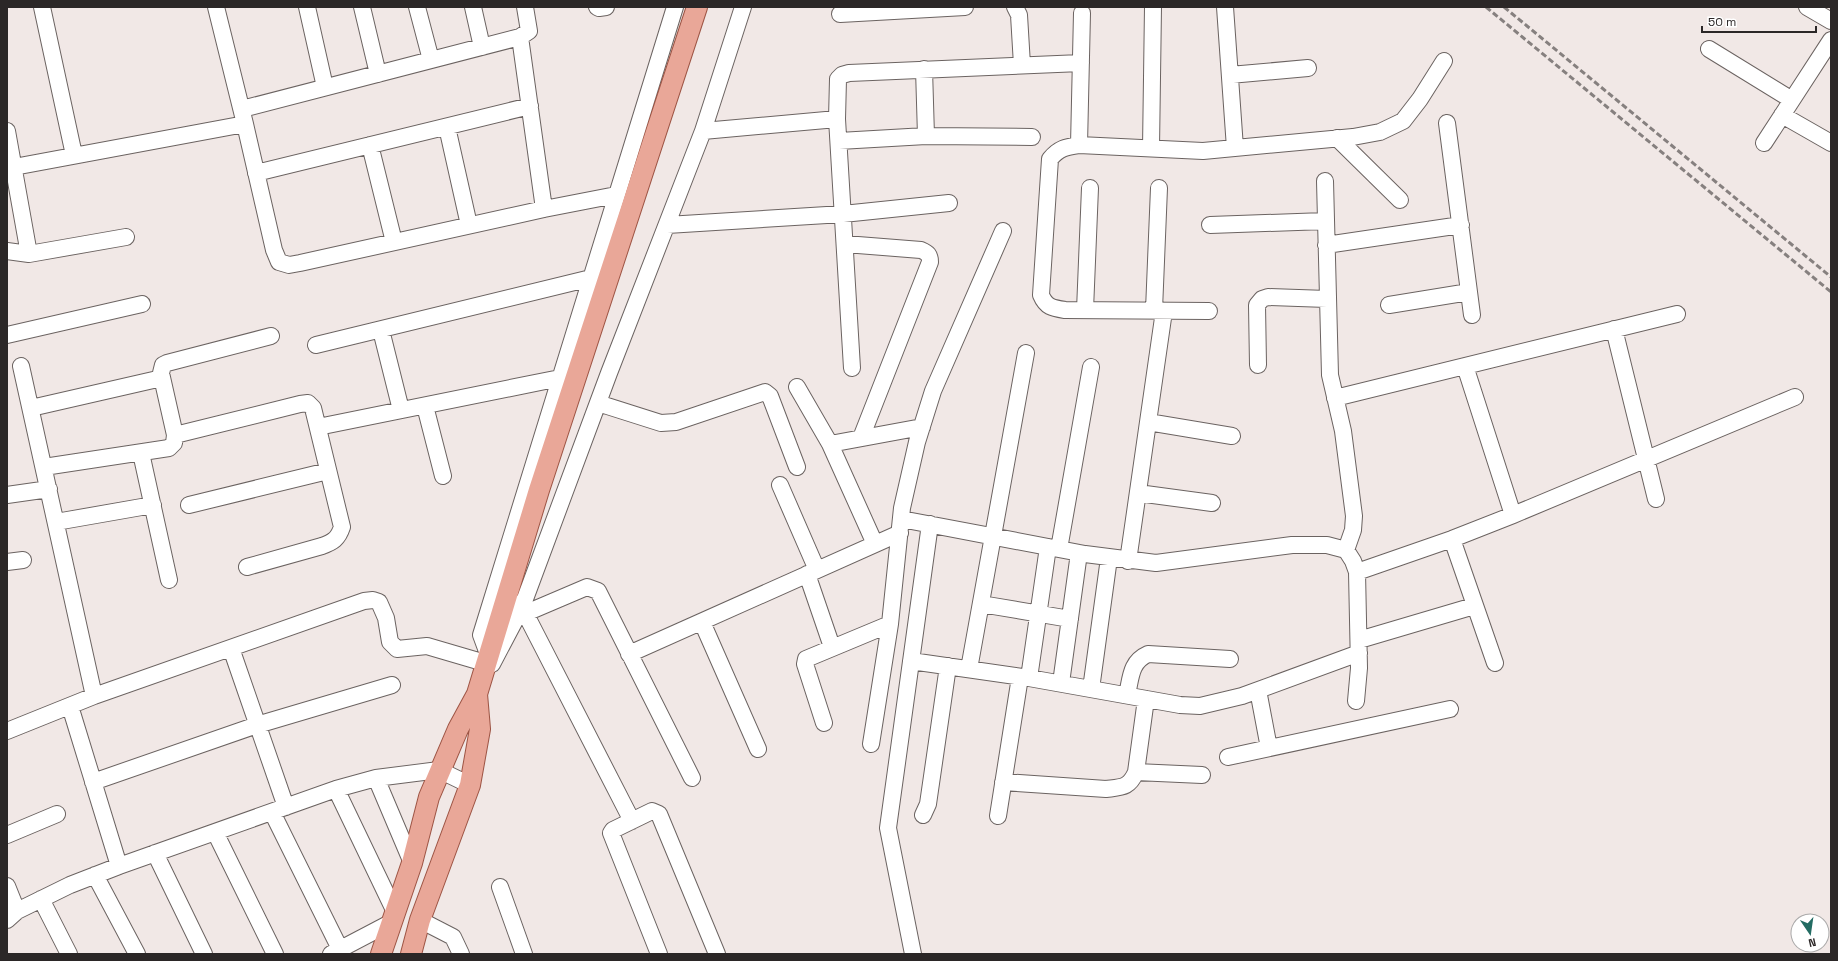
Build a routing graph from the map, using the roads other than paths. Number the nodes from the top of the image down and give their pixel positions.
1 (42, 7) edge
2 (216, 7) edge
3 (307, 7) edge
4 (362, 7) edge
5 (417, 7) edge
6 (472, 7) edge
7 (525, 7) edge
8 (596, 7) edge
9 (606, 7) edge
10 (675, 7) edge
11 (697, 7) edge
12 (743, 7) edge
13 (966, 7) edge
14 (1015, 7) edge
15 (1153, 7) edge
16 (1225, 7) edge
17 (1807, 7) edge
18 (1082, 13) dead end
19 (840, 14) dead end
20 (1831, 22) edge
21 (520, 37) junction
22 (1831, 40) edge
23 (482, 47) junction
24 (1709, 49) dead end
25 (431, 60) junction
26 (1444, 61) dead end
27 (1081, 63) junction
28 (1022, 65) junction
29 (1308, 68) dead end
30 (924, 69) junction
31 (378, 74) junction
32 (1230, 75) junction
33 (325, 87) junction
34 (1792, 100) junction
35 (530, 106) junction
36 (242, 109) junction
37 (1782, 115) junction
38 (837, 119) junction
39 (1447, 123) dead end
40 (245, 124) junction
41 (447, 127) junction
42 (703, 130) junction
43 (7, 131) edge
44 (926, 136) junction
45 (1032, 137) dead end
46 (1337, 138) junction
47 (838, 141) junction
48 (1764, 143) dead end
49 (1831, 143) edge
50 (370, 145) junction
51 (1079, 145) junction
52 (1151, 148) junction
53 (1235, 148) junction
54 (74, 156) junction
55 (14, 167) junction
56 (256, 173) junction
57 (1325, 181) dead end
58 (1090, 188) dead end
59 (1159, 188) dead end
60 (616, 196) junction
61 (1400, 200) dead end
62 (949, 203) dead end
63 (544, 209) junction
64 (843, 214) junction
65 (1325, 221) junction
66 (667, 225) junction
67 (1210, 225) dead end
68 (1461, 225) junction
69 (469, 226) junction
70 (1003, 231) dead end
71 (126, 237) dead end
72 (394, 242) junction
73 (845, 244) junction
74 (1326, 245) junction
75 (7, 251) edge
76 (29, 254) junction
77 (590, 278) junction
78 (1469, 292) junction
79 (1328, 299) junction
80 (142, 304) dead end
81 (1389, 305) dead end
82 (1084, 310) junction
83 (1159, 310) junction
84 (1209, 311) dead end
85 (1677, 314) dead end
86 (1472, 315) dead end
87 (381, 330) junction
88 (1614, 330) junction
89 (7, 335) edge
90 (272, 336) dead end
91 (316, 345) dead end
92 (1026, 353) dead end
93 (1258, 365) dead end
94 (21, 366) dead end
95 (1465, 366) junction
96 (1091, 367) dead end
97 (852, 368) dead end
98 (162, 378) junction
99 (560, 378) junction
100 (797, 388) dead end
101 (1795, 397) dead end
102 (1335, 398) junction
103 (598, 403) junction
104 (425, 406) junction
105 (31, 408) junction
106 (401, 410) junction
107 (1148, 422) junction
108 (318, 427) junction
109 (922, 427) junction
110 (175, 435) junction
111 (1232, 436) dead end
112 (861, 438) junction
113 (830, 444) junction
114 (141, 453) junction
115 (1646, 460) junction
116 (797, 467) dead end
117 (44, 468) junction
118 (328, 471) junction
119 (443, 476) dead end
120 (780, 485) dead end
121 (48, 490) junction
122 (1138, 493) junction
123 (7, 495) edge
124 (1656, 499) dead end
125 (1212, 503) dead end
126 (153, 505) junction
127 (189, 505) dead end
128 (1513, 515) junction
129 (56, 522) junction
130 (930, 524) junction
131 (900, 526) junction
132 (993, 536) junction
133 (1452, 539) junction
134 (875, 544) junction
135 (1053, 548) junction
136 (1346, 550) junction
137 (1079, 553) junction
138 (1109, 558) junction
139 (23, 560) dead end
140 (1128, 561) junction
141 (7, 562) edge
142 (247, 568) dead end
143 (812, 572) junction
144 (1357, 572) junction
145 (169, 580) dead end
146 (510, 583) junction
147 (980, 604) junction
148 (1474, 606) junction
149 (524, 610) junction
150 (1038, 613) junction
151 (1070, 619) junction
152 (702, 622) junction
153 (890, 624) junction
154 (832, 647) junction
155 (1359, 647) junction
156 (230, 648) junction
157 (629, 654) junction
158 (486, 659) junction
159 (1230, 659) dead end
160 (911, 661) junction
161 (1495, 663) dead end
162 (948, 666) junction
163 (969, 669) junction
164 (1025, 677) junction
165 (1061, 683) junction
166 (392, 685) dead end
167 (1091, 689) junction
168 (1258, 690) junction
169 (477, 694) junction
170 (1127, 695) junction
171 (94, 696) junction
172 (1146, 699) junction
173 (1356, 702) dead end
174 (70, 706) junction
175 (1450, 708) dead end
176 (824, 723) dead end
177 (257, 725) junction
178 (7, 731) edge
179 (871, 744) dead end
180 (1269, 748) junction
181 (758, 749) dead end
182 (1228, 757) dead end
183 (439, 770) junction
184 (1136, 772) junction
185 (1202, 775) dead end
186 (376, 778) junction
187 (692, 778) dead end
188 (93, 782) junction
189 (1003, 782) junction
190 (470, 785) junction
191 (336, 789) junction
192 (279, 810) junction
193 (57, 814) dead end
194 (923, 815) dead end
195 (998, 816) dead end
196 (632, 821) junction
197 (215, 832) junction
198 (7, 835) edge
199 (155, 854) junction
200 (412, 863) junction
201 (119, 866) junction
202 (95, 875) junction
203 (7, 886) edge
204 (500, 887) dead end
205 (41, 899) junction
206 (12, 916) edge
207 (393, 917) junction
208 (420, 920) junction
209 (335, 951) edge
210 (69, 954) edge
211 (137, 954) edge
212 (204, 954) edge
213 (275, 954) edge
214 (381, 954) edge
215 (411, 954) edge
216 (461, 954) edge
217 (524, 954) edge
218 (659, 954) edge
219 (717, 954) edge
220 (913, 954) edge

1 - 54 street
2 - 36 street
3 - 33 street
4 - 31 street
5 - 25 street
6 - 23 street
7 - 21 street
8 - 9 street
10 - 60 street
11 - 146 main road
12 - 42 street
13 - 19 street
14 - 28 street
15 - 52 street
16 - 32 street
17 - 20 street
18 - 27 street
21 - 23 street
21 - 35 street
22 - 34 street
23 - 25 street
24 - 34 street
25 - 31 street
26 - 46 street
27 - 28 street
27 - 51 street
28 - 30 street
29 - 32 street
30 - 38 street
30 - 44 street
31 - 33 street
32 - 53 street
33 - 36 street
34 - 37 street
35 - 41 street
35 - 63 street
36 - 40 street
37 - 48 street
37 - 49 street
38 - 42 street
38 - 47 street
39 - 68 street
40 - 54 street
40 - 56 street
41 - 50 street
41 - 69 street
42 - 66 street
43 - 55 street
44 - 45 street
44 - 47 street
46 - 53 street
46 - 61 street
47 - 64 street
50 - 56 street
50 - 72 street
51 - 52 street
51 - 82 street
52 - 53 street
54 - 55 street
55 - 76 street
56 - 72 street
57 - 65 street
58 - 82 street
59 - 83 street
60 - 63 street
60 - 77 street
62 - 64 street
63 - 69 street
64 - 66 street
64 - 73 street
65 - 67 street
65 - 74 street
66 - 103 street
68 - 74 street
68 - 78 street
69 - 72 street
70 - 109 street
71 - 76 street
73 - 97 street
73 - 112 street
74 - 79 street
75 - 76 street
77 - 87 street
77 - 99 street
78 - 81 street
78 - 86 street
79 - 93 street
79 - 102 street
80 - 89 street
82 - 83 street
83 - 84 street
83 - 107 street
85 - 88 street
87 - 91 street
87 - 106 street
88 - 95 street
88 - 115 street
90 - 98 street
92 - 132 street
94 - 105 street
95 - 102 street
95 - 128 street
96 - 135 street
98 - 105 street
98 - 110 street
99 - 104 street
99 - 158 street
100 - 113 street
101 - 115 street
102 - 136 street
103 - 116 street
103 - 149 street
104 - 106 street
104 - 119 street
105 - 117 street
106 - 108 street
107 - 111 street
107 - 122 street
108 - 110 street
108 - 118 street
109 - 112 street
109 - 131 street
110 - 114 street
112 - 113 street
113 - 134 street
114 - 117 street
114 - 126 street
115 - 124 street
115 - 128 street
117 - 121 street
118 - 127 street
118 - 142 street
120 - 143 street
121 - 123 street
121 - 129 street
122 - 125 street
122 - 140 street
126 - 129 street
126 - 145 street
128 - 133 street
129 - 171 street
130 - 131 street
130 - 132 street
130 - 160 street
131 - 134 street
131 - 153 street
132 - 135 street
132 - 147 street
133 - 144 street
133 - 148 street
134 - 143 street
135 - 137 street
135 - 150 street
136 - 140 street
136 - 144 street
137 - 138 street
137 - 151 street
138 - 140 street
138 - 167 street
139 - 141 street
143 - 152 street
143 - 154 street
144 - 155 street
146 - 149 street
146 - 158 main road
147 - 150 street
147 - 163 street
148 - 155 street
148 - 161 street
149 - 157 street
149 - 169 street
149 - 196 street
150 - 151 street
150 - 164 street
151 - 165 street
152 - 157 street
152 - 181 street
153 - 154 street
153 - 179 street
154 - 176 street
155 - 168 street
155 - 173 street
156 - 158 street
156 - 171 street
156 - 177 street
157 - 187 street
158 - 169 main road
159 - 170 street
160 - 162 street
160 - 220 street
162 - 163 street
162 - 194 street
163 - 164 street
164 - 165 street
164 - 189 street
165 - 167 street
166 - 177 street
167 - 170 street
168 - 172 street
168 - 180 street
169 - 183 main road
169 - 190 main road
170 - 172 street
171 - 174 street
172 - 184 street
174 - 178 street
174 - 188 street
175 - 180 street
177 - 188 street
177 - 192 street
180 - 182 street
183 - 186 street
183 - 190 street
183 - 200 main road
184 - 185 street
184 - 189 street
186 - 191 street
186 - 200 street
188 - 201 street
189 - 195 street
190 - 208 main road
191 - 192 street
191 - 207 street
192 - 197 street
192 - 209 street
193 - 198 street
196 - 218 street
196 - 219 street
197 - 199 street
197 - 213 street
199 - 201 street
199 - 212 street
200 - 207 main road
201 - 202 street
202 - 205 street
202 - 211 street
203 - 206 street
204 - 217 street
205 - 206 street
205 - 210 street
207 - 209 street
207 - 214 main road
208 - 215 main road
208 - 216 street

